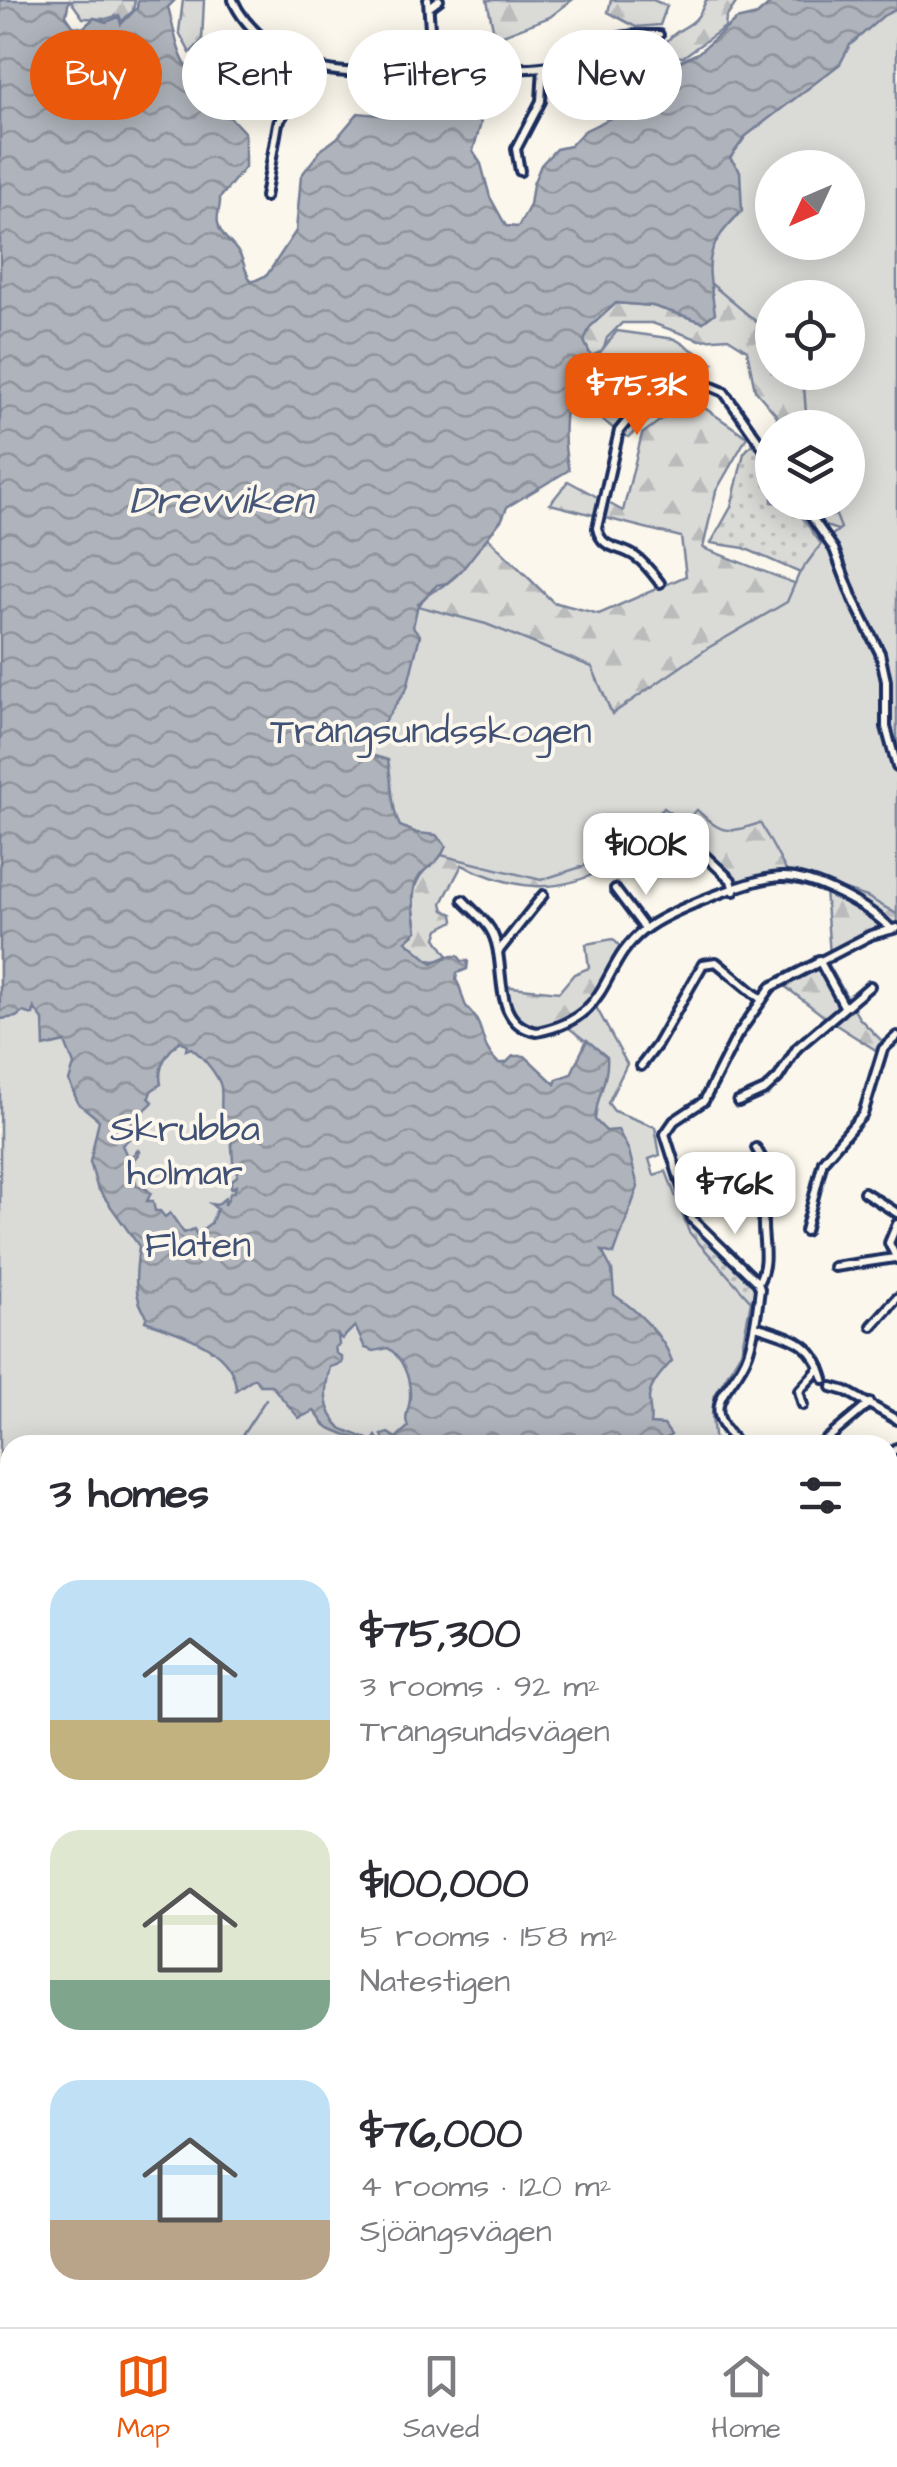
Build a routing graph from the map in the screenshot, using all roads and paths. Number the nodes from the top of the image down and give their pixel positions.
1 (233, 0) edge
2 (439, 0) edge
3 (429, 3) edge
4 (253, 30) edge
5 (431, 30) edge
6 (542, 84) edge
7 (281, 120) edge
8 (520, 171) dead end
9 (265, 197) dead end
10 (755, 436) edge
11 (814, 520) edge
12 (660, 583) dead end
13 (897, 767) edge
14 (672, 825) dead end
15 (615, 889) dead end
16 (734, 891) junction
17 (543, 895) dead end
18 (463, 900) dead end
19 (894, 928) edge
20 (645, 929) junction
21 (497, 952) junction
22 (819, 960) junction
23 (870, 986) dead end
24 (762, 1000) junction
25 (844, 1006) junction
26 (897, 1036) edge
27 (642, 1066) dead end
28 (738, 1102) dead end
29 (756, 1148) dead end
30 (864, 1192) dead end
31 (897, 1212) edge
32 (897, 1224) edge
33 (805, 1231) dead end
34 (896, 1258) edge
35 (834, 1266) dead end
36 (758, 1283) junction
37 (897, 1298) edge
38 (756, 1326) junction
39 (872, 1326) dead end
40 (821, 1366) junction
41 (824, 1379) dead end
42 (832, 1387) dead end
43 (870, 1403) junction
44 (804, 1404) dead end
45 (897, 1420) edge
46 (729, 1435) edge
47 (832, 1435) edge

1 - 4 street
2 - 3 street
3 - 5 street
6 - 8 street
7 - 9 street
10 - 12 street
11 - 13 street
14 - 16 street
15 - 20 street
16 - 19 street
16 - 20 street
17 - 21 street
18 - 21 street
19 - 22 street
20 - 21 street
22 - 24 street
22 - 25 street
23 - 25 street
24 - 27 street
24 - 36 street
25 - 28 street
26 - 33 street
29 - 36 street
30 - 31 street
32 - 34 street
34 - 35 street
36 - 38 street
37 - 39 street
38 - 40 street
38 - 46 street
40 - 41 street
40 - 44 street
42 - 43 street
43 - 45 street
43 - 47 street

